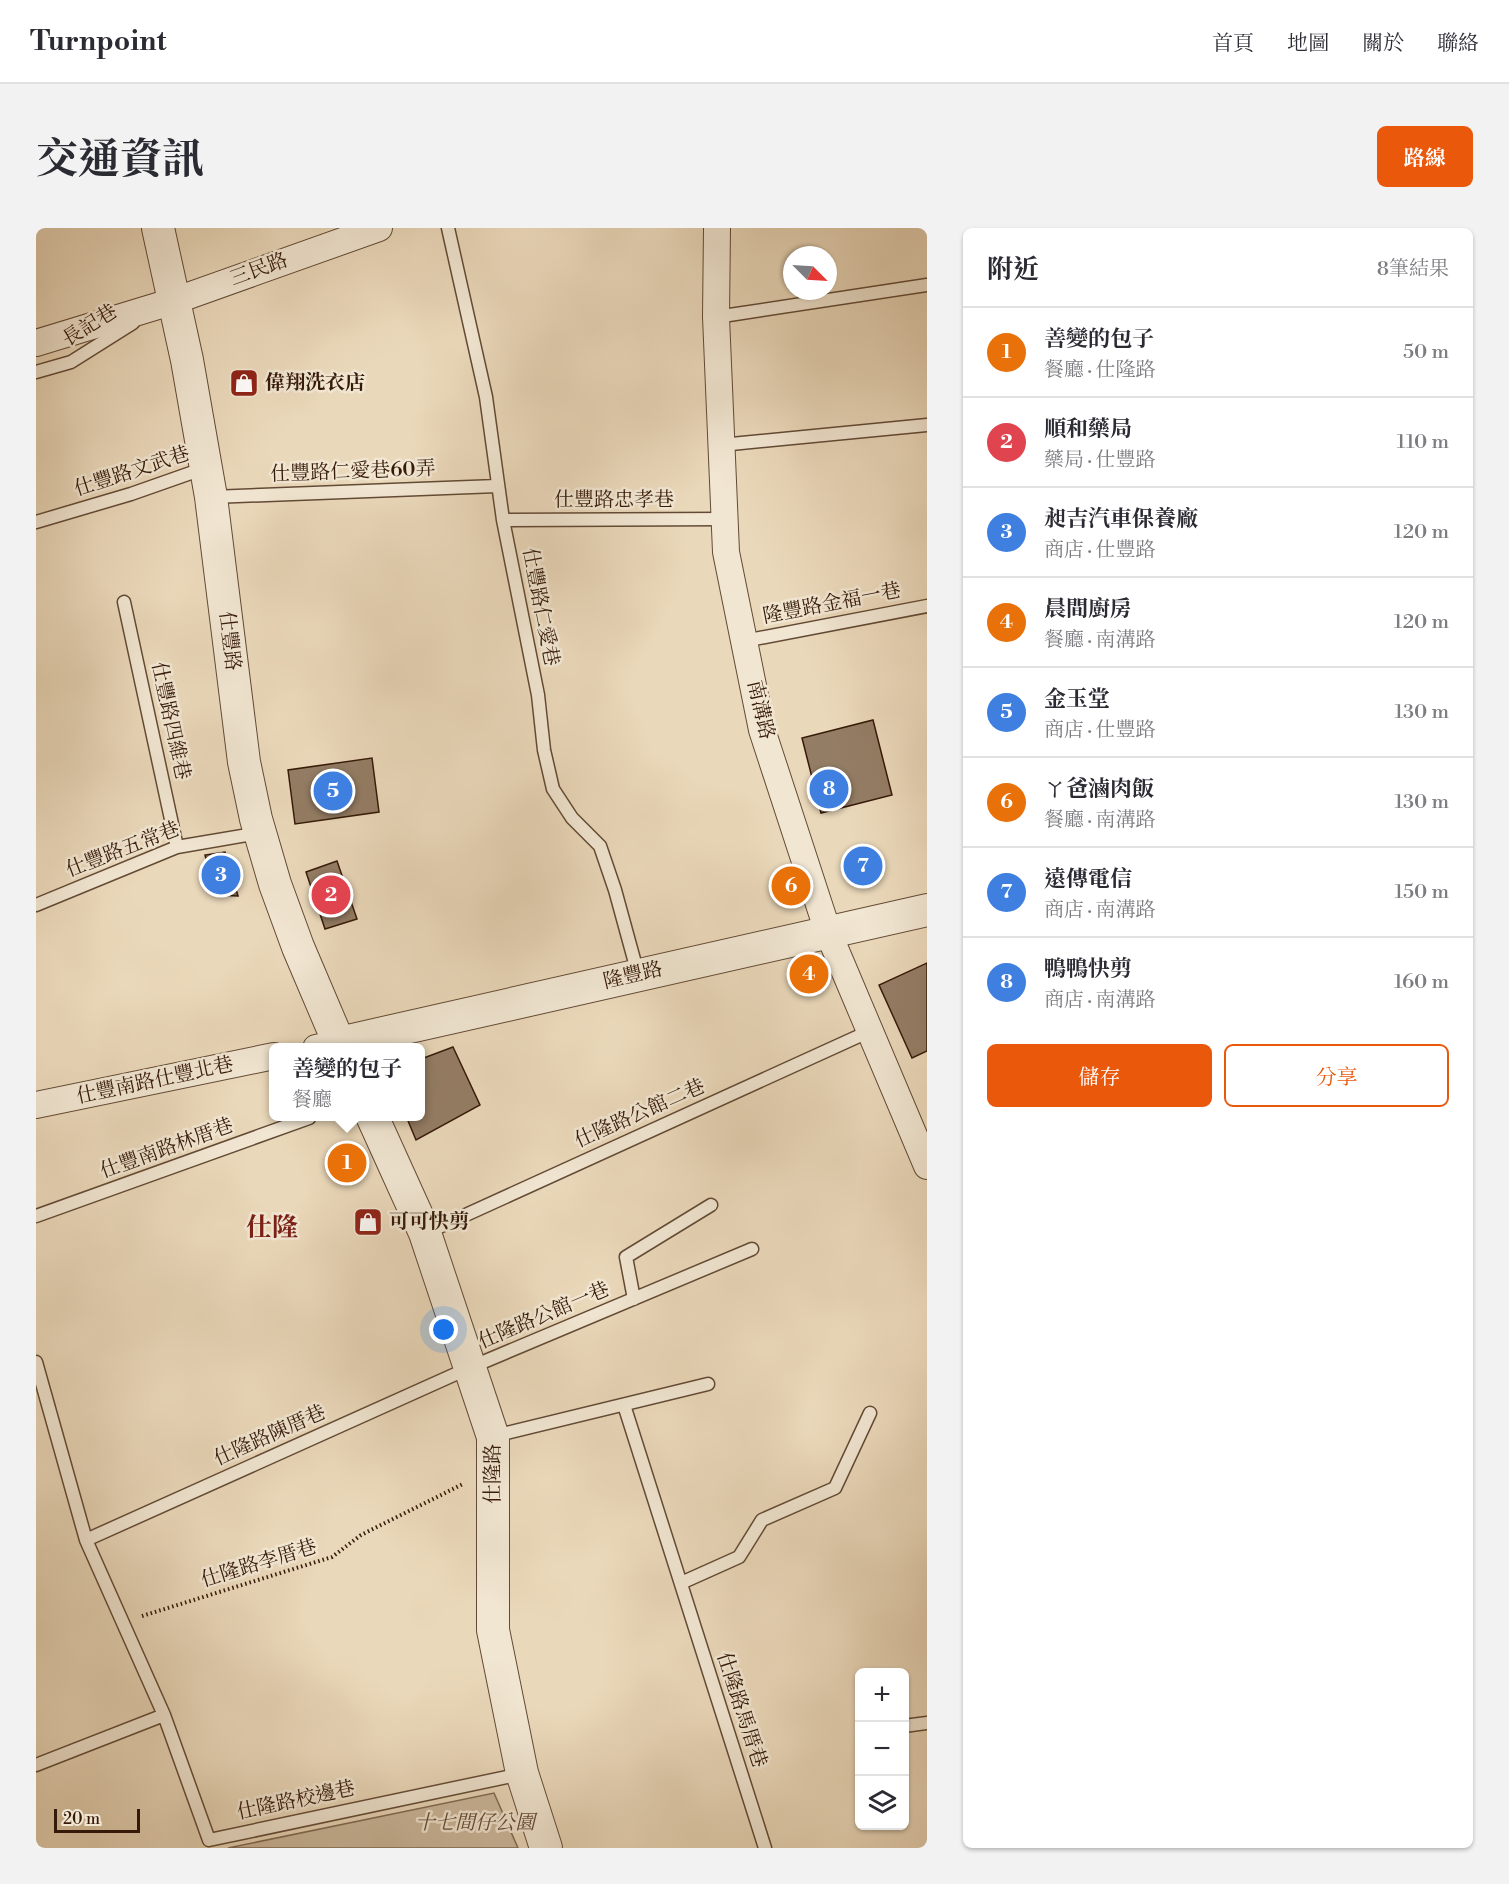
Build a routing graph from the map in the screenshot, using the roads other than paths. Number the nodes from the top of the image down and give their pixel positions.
1 (158, 228) edge
2 (379, 228) edge
3 (448, 228) edge
4 (717, 228) edge
5 (927, 285) edge
6 (167, 303) junction
7 (716, 317) junction
8 (36, 343) edge
9 (36, 372) edge
10 (927, 425) edge
11 (721, 445) junction
12 (208, 482) junction
13 (497, 486) junction
14 (725, 519) junction
15 (503, 520) junction
16 (36, 522) edge
17 (124, 602) dead end
18 (927, 606) edge
19 (744, 641) junction
20 (260, 833) junction
21 (177, 847) junction
22 (36, 905) edge
23 (927, 910) edge
24 (828, 932) junction
25 (638, 975) junction
26 (870, 1031) junction
27 (332, 1043) edge
28 (346, 1043) edge
29 (269, 1057) edge
30 (36, 1105) edge
31 (301, 1121) edge
32 (374, 1121) edge
33 (920, 1132) edge
34 (927, 1166) edge
35 (711, 1205) dead end
36 (36, 1216) edge
37 (425, 1233) junction
38 (752, 1249) dead end
39 (634, 1299) junction
40 (36, 1362) edge
41 (470, 1368) junction
42 (708, 1384) dead end
43 (624, 1405) junction
44 (870, 1413) dead end
45 (493, 1437) junction
46 (86, 1540) junction
47 (681, 1584) junction
48 (164, 1715) junction
49 (927, 1723) edge
50 (909, 1725) edge
51 (36, 1765) edge
52 (522, 1773) junction
53 (760, 1847) edge
54 (546, 1848) edge

1 - 6 street, 仕豐路
2 - 6 street, 三民路
3 - 13 lane, 仕豐路仁愛巷
4 - 7 street, 南溝路
5 - 7 lane
6 - 8 street, 三民路
6 - 9 lane, 長記巷
6 - 12 street, 仕豐路
7 - 11 street, 南溝路
10 - 11 lane
11 - 14 street, 南溝路
12 - 13 lane, 仕豐路仁愛巷60弄
12 - 16 lane, 仕豐路文武巷
12 - 20 street, 仕豐路
13 - 15 lane, 仕豐路仁愛巷
14 - 15 lane, 仕豐路忠孝巷
14 - 19 street, 南溝路
15 - 25 lane, 仕豐路仁愛巷
17 - 21 lane, 仕豐路四維巷
18 - 19 lane, 隆豐路金福一巷
19 - 24 street, 南溝路
20 - 21 lane, 仕豐路五常巷
20 - 27 street, 仕豐路
21 - 22 lane, 仕豐路五常巷
23 - 24 street, 隆豐路
24 - 25 street, 隆豐路
24 - 26 street, 南溝路
25 - 28 street, 隆豐路
26 - 33 street, 南溝路
26 - 37 lane, 仕隆路公館二巷
29 - 30 street, 仕豐南路仕豐北巷
31 - 36 lane, 仕豐南路林厝巷
32 - 37 street, 仕隆路
33 - 34 street, 南溝路
35 - 39 lane, 仕隆路公館一巷
37 - 41 street, 仕隆路
38 - 39 lane, 仕隆路公館一巷
39 - 41 lane, 仕隆路公館一巷
40 - 46 lane, 仕隆路校邊巷
41 - 45 street, 仕隆路
41 - 46 lane, 仕隆路陳厝巷
42 - 43 lane
43 - 45 lane
43 - 47 lane, 仕隆路馬厝巷
44 - 47 lane
45 - 52 street, 仕隆路
46 - 48 lane, 仕隆路校邊巷
47 - 53 lane, 仕隆路馬厝巷
48 - 51 lane
48 - 52 lane, 仕隆路校邊巷
49 - 50 lane
52 - 54 street, 仕隆路

